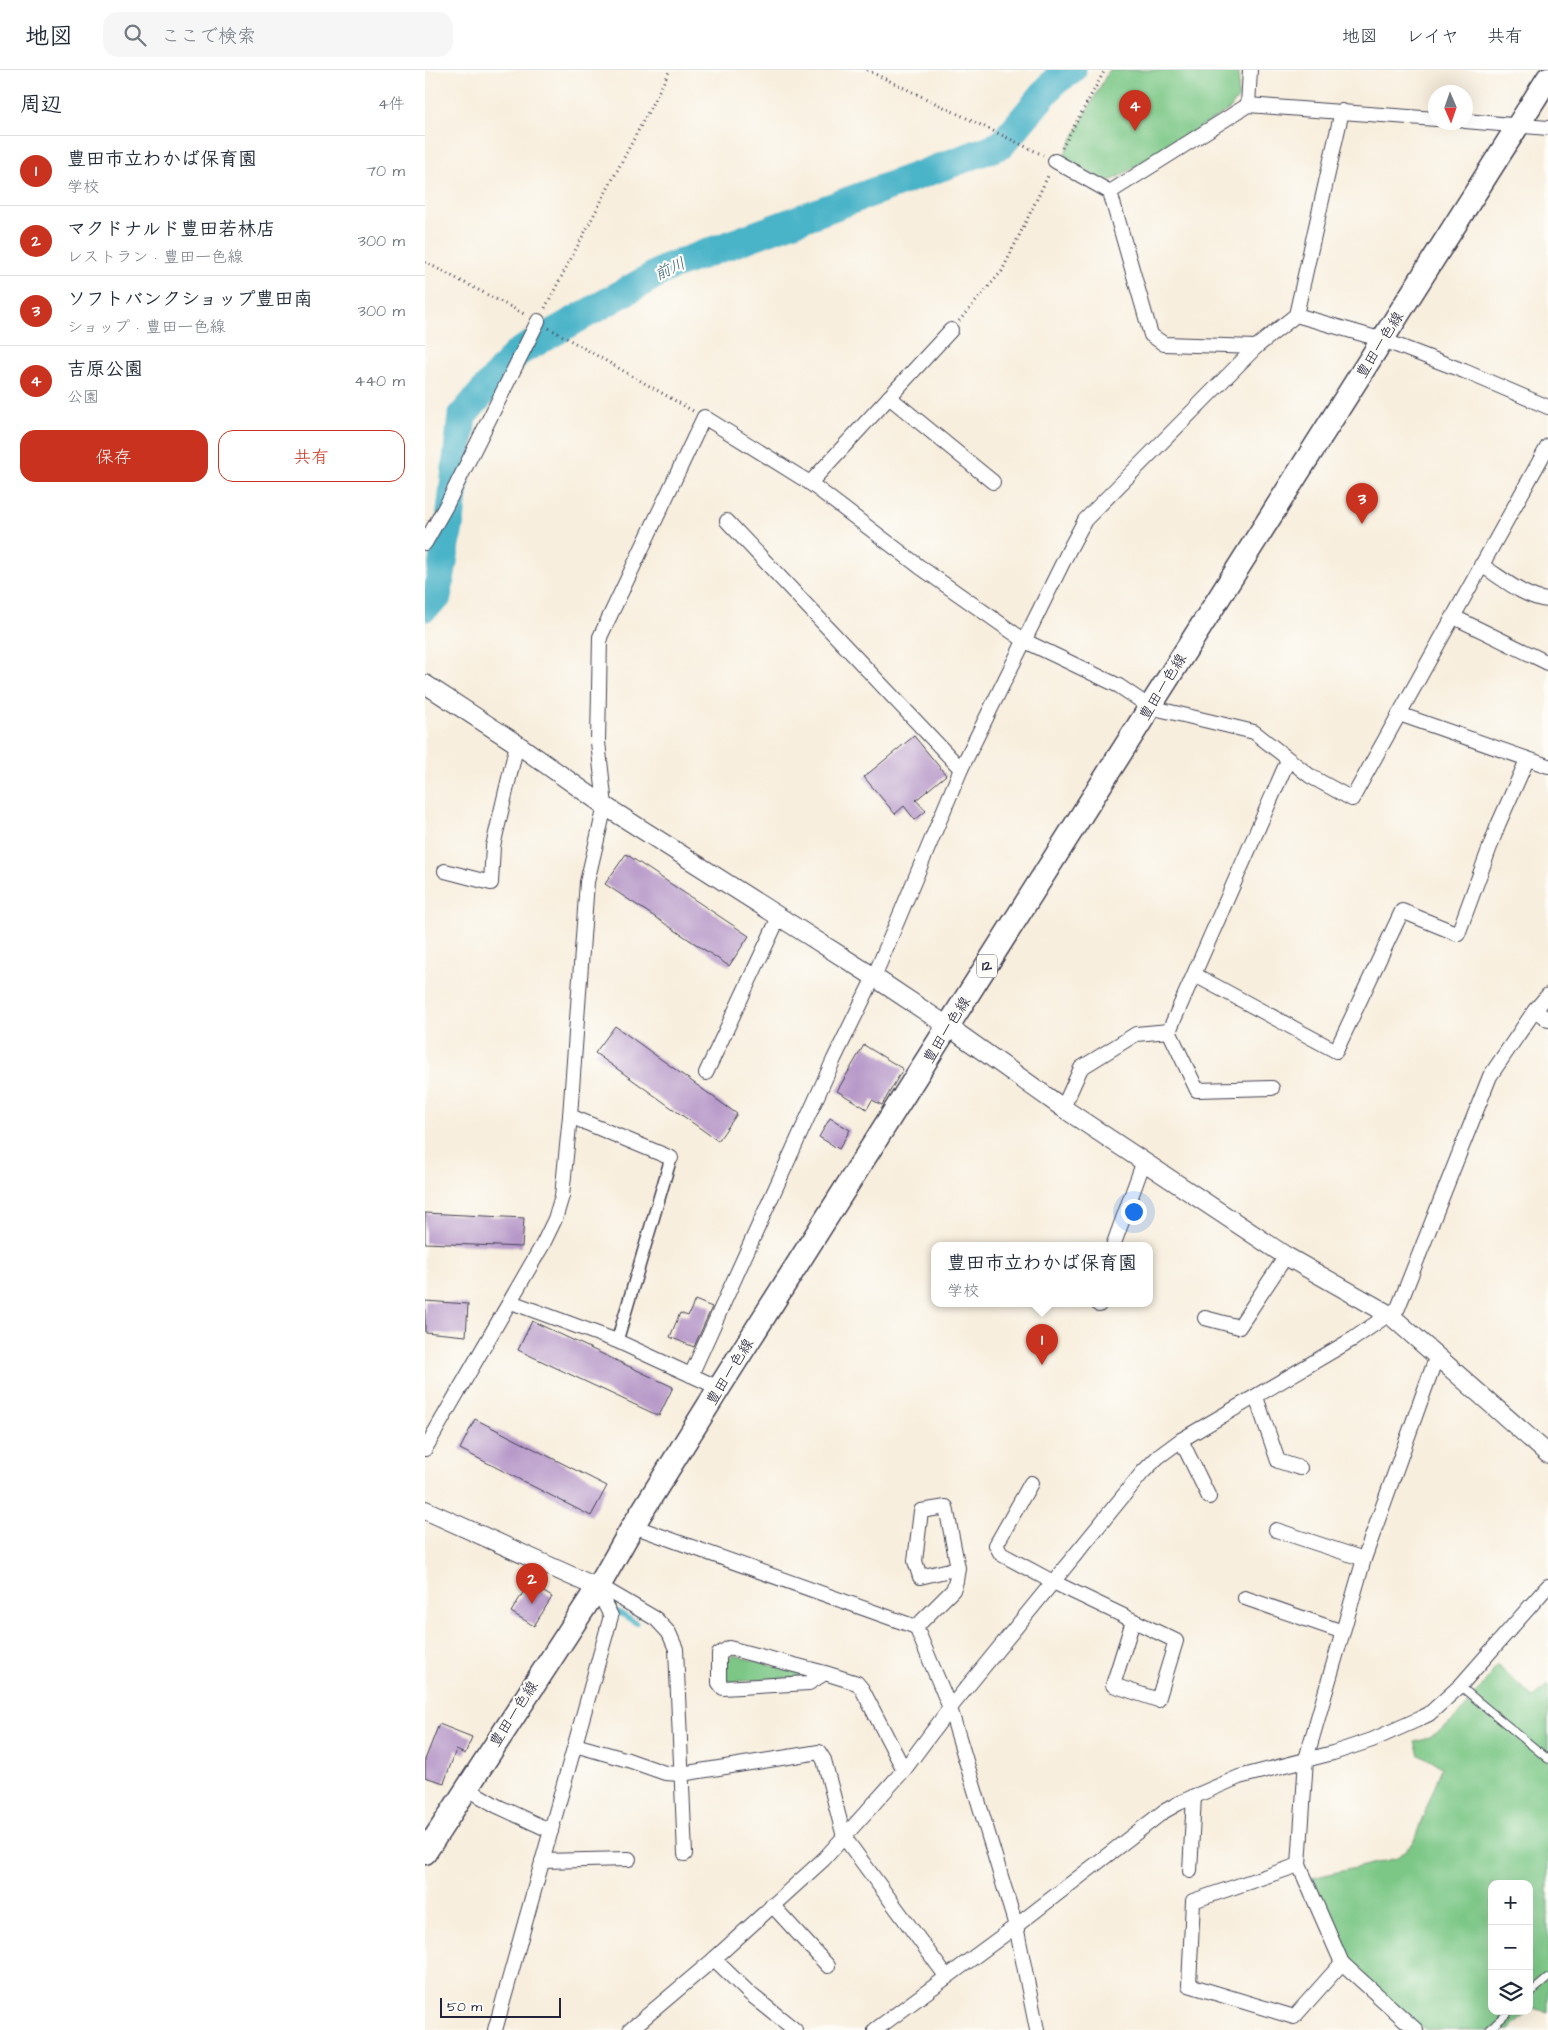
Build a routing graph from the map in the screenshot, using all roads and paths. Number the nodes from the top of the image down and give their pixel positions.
1 (670, 70) edge
2 (867, 70) edge
3 (1105, 70) edge
4 (1250, 70) edge
5 (1548, 78) edge
6 (1248, 105) junction
7 (1342, 111) junction
8 (1428, 118) edge
9 (1473, 122) edge
10 (1518, 126) junction
11 (1548, 128) edge
12 (1055, 161) junction
13 (1110, 192) junction
14 (425, 262) edge
15 (1296, 315) junction
16 (538, 321) junction
17 (951, 330) joint
18 (1383, 340) junction
19 (1256, 347) junction
20 (889, 397) junction
21 (1548, 406) edge
22 (703, 417) junction
23 (1548, 446) edge
24 (993, 482) dead end
25 (810, 483) junction
26 (727, 521) dead end
27 (425, 543) edge
28 (1481, 565) junction
29 (1548, 600) edge
30 (1454, 617) junction
31 (1025, 641) junction
32 (1548, 664) edge
33 (425, 684) edge
34 (1150, 707) junction
35 (1399, 714) junction
36 (517, 744) junction
37 (1288, 760) junction
38 (1527, 760) junction
39 (1548, 766) edge
40 (961, 769) junction
41 (605, 806) junction
42 (445, 871) dead end
43 (779, 917) junction
44 (1195, 974) junction
45 (874, 976) junction
46 (1548, 995) edge
47 (1535, 1010) junction
48 (1548, 1020) edge
49 (949, 1026) junction
50 (1169, 1031) junction
51 (706, 1073) dead end
52 (1272, 1088) dead end
53 (1063, 1108) junction
54 (570, 1116) junction
55 (671, 1158) joint
56 (1144, 1161) junction
57 (1114, 1242) edge
58 (1286, 1256) junction
59 (511, 1302) junction
60 (1390, 1315) junction
61 (1205, 1318) dead end
62 (617, 1341) junction
63 (1436, 1358) junction
64 (691, 1375) junction
65 (719, 1388) junction
66 (1256, 1397) junction
67 (1181, 1440) junction
68 (425, 1449) edge
69 (1548, 1454) edge
70 (1300, 1468) dead end
71 (1031, 1483) dead end
72 (1209, 1497) dead end
73 (425, 1510) edge
74 (633, 1526) junction
75 (1276, 1530) dead end
76 (1364, 1559) junction
77 (958, 1568) junction
78 (1053, 1582) junction
79 (597, 1586) junction
80 (1548, 1586) edge
81 (1245, 1598) dead end
82 (1133, 1620) junction
83 (916, 1627) junction
84 (1343, 1632) junction
85 (825, 1673) junction
86 (1460, 1686) junction
87 (950, 1708) junction
88 (575, 1745) junction
89 (1306, 1760) junction
90 (1548, 1760) edge
91 (904, 1770) junction
92 (681, 1774) junction
93 (466, 1788) junction
94 (1194, 1796) junction
95 (551, 1831) junction
96 (844, 1837) junction
97 (425, 1853) edge
98 (685, 1854) dead end
99 (629, 1859) dead end
100 (542, 1861) junction
101 (1299, 1865) junction
102 (1190, 1871) dead end
103 (772, 1905) junction
104 (1016, 1926) junction
105 (714, 1959) junction
106 (1342, 1963) junction
107 (828, 1966) dead end
108 (946, 1976) junction
109 (1548, 1978) edge
110 (1533, 1991) edge
111 (1506, 2015) edge
112 (495, 2030) edge
113 (630, 2030) edge
114 (795, 2030) edge
115 (875, 2030) edge
116 (1037, 2030) edge
117 (1416, 2030) edge
118 (1489, 2030) edge

1 - 16 path
2 - 12 path
3 - 12 path
4 - 6 street
5 - 10 main road, 豊田一色線 / 12
6 - 7 street
6 - 13 street
7 - 8 street
7 - 15 street
9 - 10 street
10 - 11 street
10 - 18 main road, 豊田一色線 / 12
12 - 13 street
12 - 17 path
13 - 19 street
14 - 16 path
15 - 18 street
15 - 19 street
16 - 22 path
16 - 27 street
17 - 20 street
18 - 21 street
18 - 34 main road, 豊田一色線 / 12
19 - 31 street
20 - 24 street
20 - 25 street
22 - 25 street
22 - 41 street
23 - 28 street
25 - 31 street
26 - 40 street
28 - 29 street
28 - 30 street
30 - 32 street
30 - 35 street
31 - 34 street
31 - 40 street
33 - 36 street
34 - 37 street
34 - 49 main road, 豊田一色線 / 12
35 - 37 street
35 - 38 street
36 - 41 street
36 - 42 street
37 - 44 street
38 - 39 street
38 - 44 street
40 - 45 street
41 - 43 street
41 - 54 street
43 - 45 street
43 - 51 street
44 - 50 street
45 - 49 street
45 - 64 street
46 - 47 street
47 - 48 street
47 - 60 street
49 - 53 street
49 - 65 main road, 豊田一色線 / 12
50 - 52 street
50 - 53 street
53 - 56 street
54 - 55 street
54 - 59 street
55 - 62 street
56 - 57 street
56 - 58 street
58 - 60 street
58 - 61 street
59 - 62 street
59 - 68 street
60 - 63 street
60 - 66 street
62 - 64 street
63 - 69 street
63 - 76 street
64 - 65 street
65 - 74 main road, 豊田一色線 / 12
66 - 67 street
66 - 70 street
67 - 72 street
67 - 78 street
71 - 78 street
73 - 79 street
74 - 79 main road, 豊田一色線 / 12
74 - 83 street
75 - 76 street
76 - 84 street
77 - 77 street
77 - 83 street
78 - 82 street
78 - 87 street
79 - 88 street
79 - 92 street
79 - 93 main road, 豊田一色線 / 12
80 - 86 street
81 - 84 street
82 - 82 street
83 - 87 street
84 - 89 street
85 - 85 street
85 - 91 street
86 - 89 street
86 - 90 lane
87 - 91 street
87 - 104 street
88 - 92 street
88 - 95 street
89 - 94 street
89 - 101 street
91 - 96 street
92 - 96 street
92 - 98 street
93 - 95 street
93 - 97 main road, 豊田一色線 / 12
94 - 102 street
94 - 104 street
95 - 100 street
96 - 103 street
96 - 108 street
99 - 100 street
100 - 112 street
101 - 106 street
101 - 106 street
103 - 105 street
103 - 107 street
104 - 108 street
104 - 116 street
105 - 113 street
105 - 114 street
106 - 117 street
108 - 115 street
109 - 110 lane
111 - 118 lane

